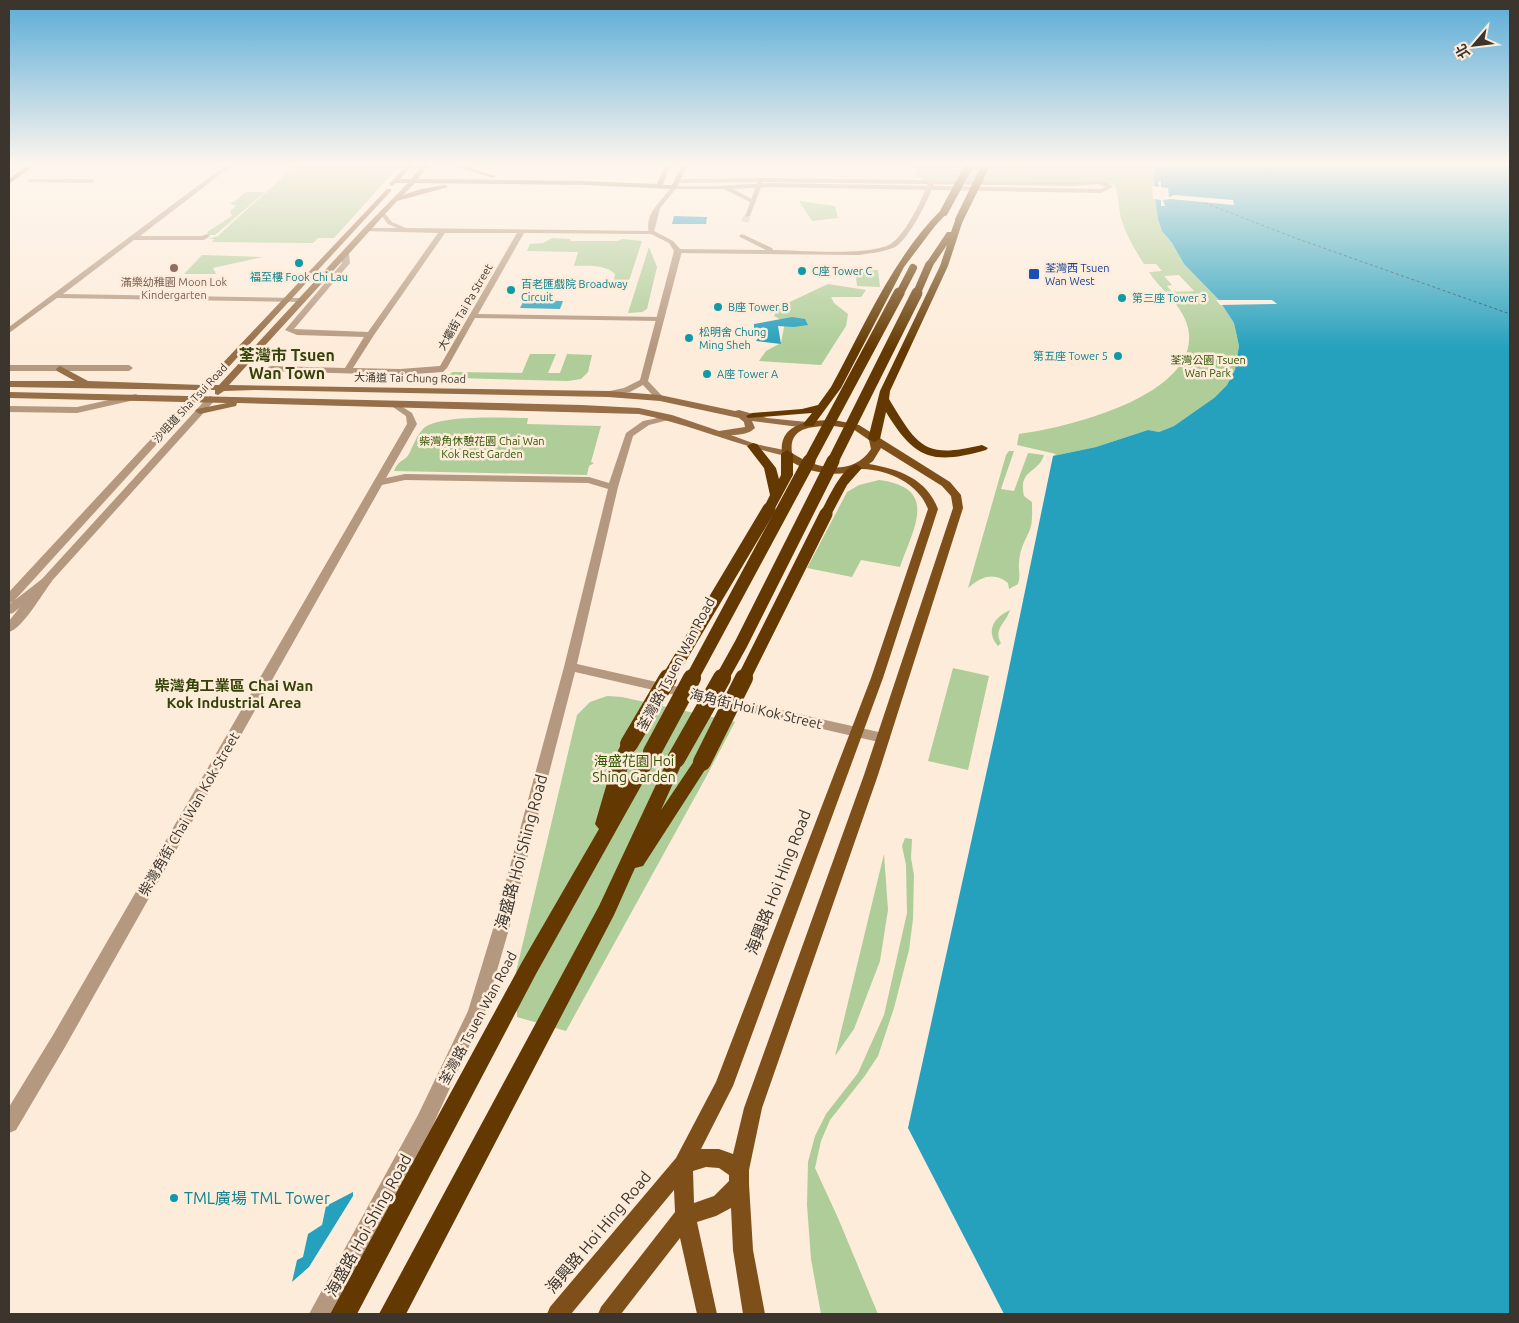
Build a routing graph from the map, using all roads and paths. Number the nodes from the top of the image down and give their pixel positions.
1 (149, 226) edge
2 (356, 226) edge
3 (369, 226) edge
4 (398, 226) edge
5 (651, 226) edge
6 (907, 226) edge
7 (931, 226) edge
8 (936, 226) edge
9 (955, 226) edge
10 (957, 226) edge
11 (365, 230) junction
12 (410, 230) junction
13 (443, 231) junction
14 (521, 232) junction
15 (651, 232) junction
16 (207, 236) dead end
17 (133, 238) junction
18 (678, 251) junction
19 (745, 251) junction
20 (782, 252) junction
21 (345, 254) junction
22 (56, 296) junction
23 (286, 300) junction
24 (301, 300) junction
25 (473, 316) junction
26 (659, 319) junction
27 (9, 331) edge
28 (370, 335) junction
29 (9, 368) edge
30 (129, 368) dead end
31 (60, 369) junction
32 (271, 369) dead end
33 (348, 370) junction
34 (238, 373) junction
35 (644, 381) junction
36 (9, 384) edge
37 (86, 384) junction
38 (205, 387) junction
39 (255, 387) junction
40 (222, 388) junction
41 (626, 393) junction
42 (9, 395) edge
43 (884, 395) junction
44 (136, 397) junction
45 (178, 398) junction
46 (660, 398) junction
47 (193, 399) junction
48 (211, 399) junction
49 (247, 401) junction
50 (394, 405) junction
51 (823, 407) junction
52 (9, 409) edge
53 (183, 411) junction
54 (200, 411) junction
55 (739, 414) junction
56 (752, 416) junction
57 (669, 417) junction
58 (808, 424) junction
59 (717, 433) junction
60 (875, 440) junction
61 (753, 446) junction
62 (982, 448) dead end
63 (786, 454) junction
64 (858, 467) junction
65 (379, 483) junction
66 (614, 487) junction
67 (776, 494) junction
68 (46, 581) junction
69 (9, 606) edge
70 (9, 628) edge
71 (570, 667) junction
72 (856, 732) junction
73 (882, 738) junction
74 (598, 847) junction
75 (608, 908) junction
76 (9, 1124) edge
77 (683, 1165) junction
78 (739, 1177) junction
79 (685, 1215) junction
80 (319, 1314) edge
81 (343, 1314) edge
82 (392, 1314) edge
83 (557, 1314) edge
84 (608, 1314) edge
85 (707, 1314) edge
86 (754, 1314) edge

1 - 17 street
2 - 23 main road, 沙咀道 Sha Tsui Road
3 - 11 main road, 沙咀道 Sha Tsui Road
4 - 12 street
5 - 15 street
6 - 20 street
7 - 51 highway
8 - 74 highway, 荃灣路 Tsuen Wan Road, bridge
9 - 75 highway, bridge
10 - 43 highway
11 - 12 street
11 - 21 main road, 沙咀道 Sha Tsui Road
12 - 13 street
13 - 14 street
13 - 28 street
14 - 15 street
14 - 25 street, 大壩街 Tai Pa Street
15 - 18 street
16 - 17 street
17 - 22 street
18 - 19 street
18 - 26 street
19 - 20 street
19 - 20 street
21 - 24 main road, 沙咀道 Sha Tsui Road
21 - 28 street, 沙咀道 Sha Tsui Road
22 - 23 street
22 - 27 street
23 - 24 street
23 - 38 main road, 沙咀道 Sha Tsui Road
24 - 34 main road, 沙咀道 Sha Tsui Road
25 - 26 street
25 - 33 street, 大壩街 Tai Pa Street
26 - 35 street
28 - 33 street
29 - 31 street
30 - 31 street
31 - 37 main road
32 - 33 street
34 - 39 main road
34 - 40 main road, 沙咀道 Sha Tsui Road
35 - 41 street
35 - 46 street
36 - 37 main road, 大涌道 Tai Chung Road
37 - 38 main road, 大涌道 Tai Chung Road
38 - 40 main road, 大涌道 Tai Chung Road
38 - 47 main road, 沙咀道 Sha Tsui Road
39 - 40 main road, 大涌道 Tai Chung Road
39 - 41 main road, 大涌道 Tai Chung Road
40 - 48 main road, 沙咀道 Sha Tsui Road
41 - 46 main road, 大涌道 Tai Chung Road
42 - 44 main road, 大涌道 Tai Chung Road
43 - 60 highway
43 - 62 highway
44 - 45 main road, 大涌道 Tai Chung Road
44 - 52 street, 大涌道 Tai Chung Road
45 - 47 main road, 大涌道 Tai Chung Road
45 - 53 main road
46 - 55 main road, 大涌道 Tai Chung Road
47 - 48 main road, 大涌道 Tai Chung Road
47 - 53 street, 沙咀道 Sha Tsui Road
48 - 49 main road, 大涌道 Tai Chung Road
48 - 54 street, 沙咀道 Sha Tsui Road
49 - 50 main road, 大涌道 Tai Chung Road
49 - 54 main road
50 - 57 main road, 大涌道 Tai Chung Road
50 - 65 street, 柴灣角街 Chai Wan Kok Street
51 - 56 highway
51 - 58 highway
53 - 69 street, 沙咀道 Sha Tsui Road
54 - 68 street, 沙咀道 Sha Tsui Road
55 - 56 main road, 大涌道 Tai Chung Road
55 - 59 main road
56 - 58 main road, 大涌道 Tai Chung Road
57 - 59 main road, 大涌道 Tai Chung Road
57 - 66 street, 海盛路 Hoi Shing Road
58 - 60 main road
58 - 63 main road
59 - 61 main road, 大涌道 Tai Chung Road
60 - 64 main road
60 - 73 main road
61 - 63 main road, 大涌道 Tai Chung Road
61 - 67 highway
63 - 64 main road, 海興路 Hoi Hing Road
63 - 67 highway
64 - 72 main road, 海興路 Hoi Hing Road
64 - 75 highway, bridge
65 - 66 street
65 - 76 street, 柴灣角街 Chai Wan Kok Street
66 - 71 street, 海盛路 Hoi Shing Road
67 - 74 highway, bridge
68 - 69 street, 沙咀道 Sha Tsui Road
68 - 70 street, 沙咀道 Sha Tsui Road
71 - 72 street, 海角街 Hoi Kok Street
71 - 80 street, 海盛路 Hoi Shing Road
72 - 73 street, 海角街 Hoi Kok Street
72 - 77 main road, 海興路 Hoi Hing Road
73 - 78 main road
74 - 81 highway, 荃灣路 Tsuen Wan Road
75 - 82 highway
77 - 78 main road
77 - 79 main road
77 - 83 main road, 海興路 Hoi Hing Road
78 - 79 main road
78 - 86 main road
79 - 84 main road
79 - 85 main road

